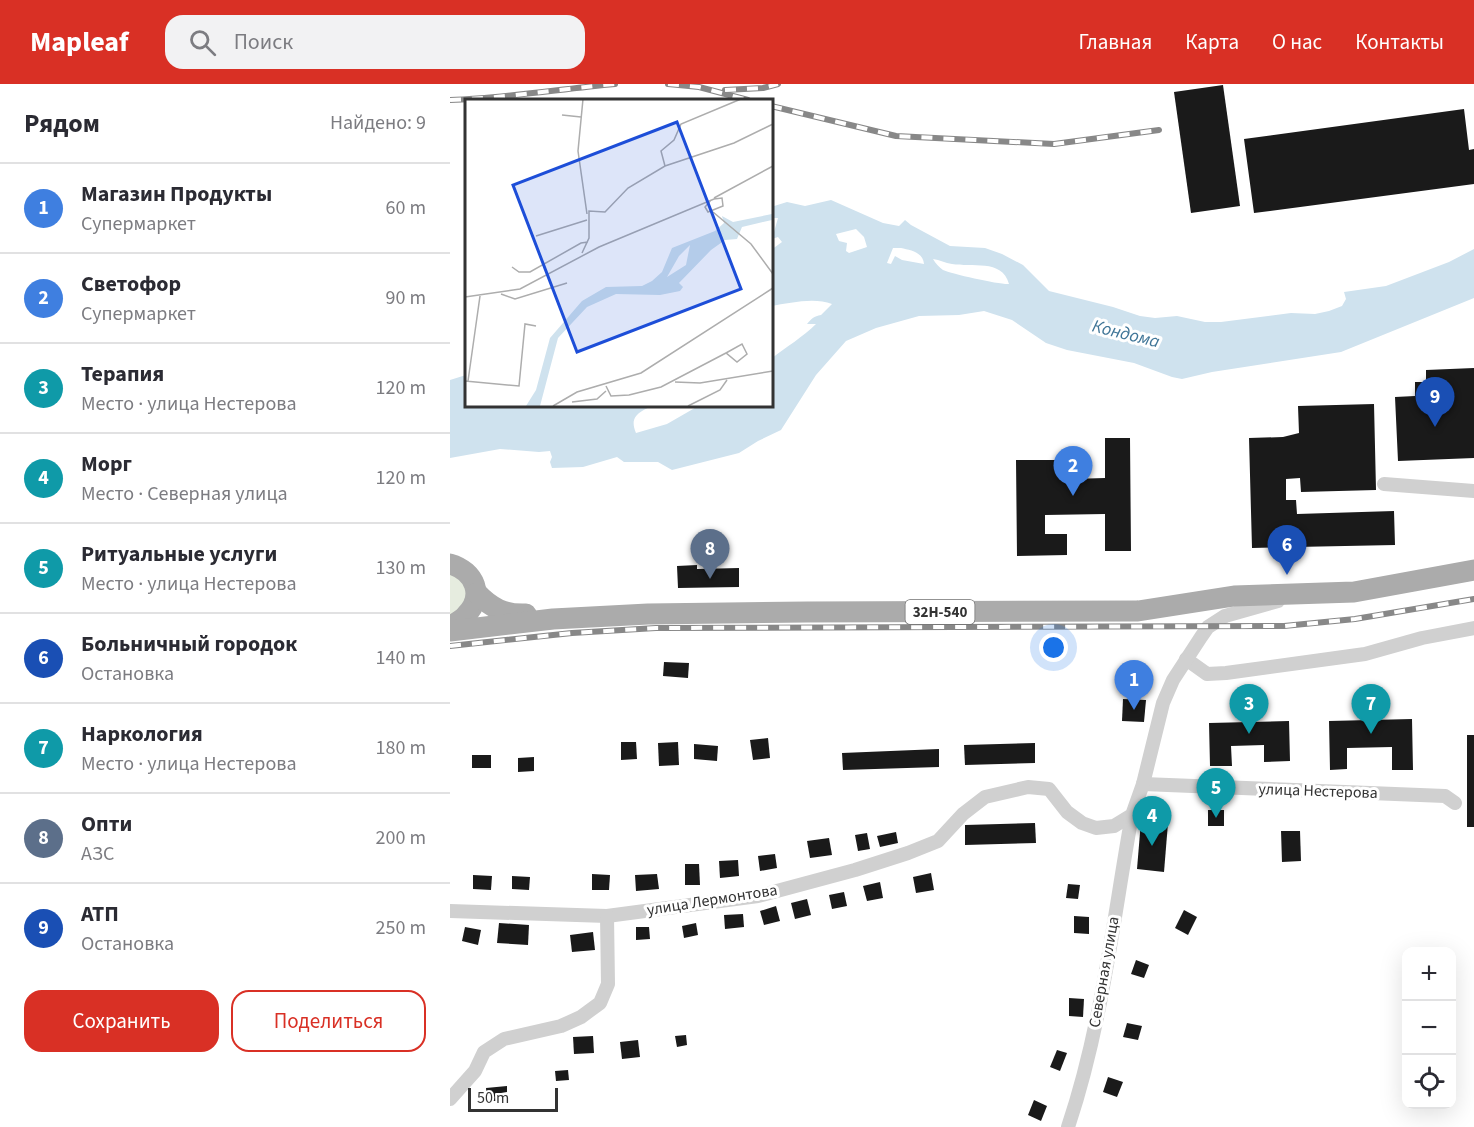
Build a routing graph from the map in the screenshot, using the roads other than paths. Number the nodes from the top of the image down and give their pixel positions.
1 (1384, 484) dead end
2 (1474, 491) edge
3 (450, 564) edge
4 (1474, 570) edge
5 (477, 593) junction
6 (1295, 596) junction
7 (584, 617) junction
8 (450, 626) edge
9 (1474, 628) edge
10 (450, 631) edge
11 (1186, 659) junction
12 (1143, 784) junction
13 (1455, 804) dead end
14 (1132, 815) junction
15 (450, 911) edge
16 (607, 916) junction
17 (450, 1099) edge
18 (1068, 1127) edge

1 - 2 street
3 - 5 main road, 32Н-540
4 - 6 main road, 32Н-540
5 - 7 main road, 32Н-540
5 - 8 main road
6 - 7 main road, 32Н-540
6 - 11 street
7 - 10 main road, 32Н-540
9 - 11 street
11 - 12 street
12 - 13 street, улица Нестерова
12 - 14 street
14 - 16 street, улица Лермонтова
14 - 18 street, Северная улица
15 - 16 street, улица Лермонтова
16 - 17 street

